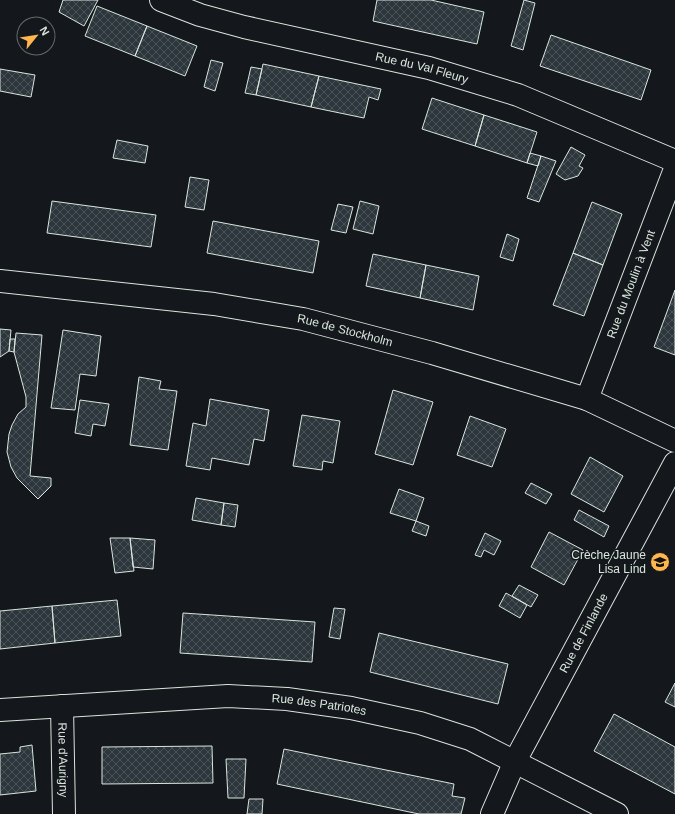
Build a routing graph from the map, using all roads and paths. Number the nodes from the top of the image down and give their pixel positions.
1 (161, 0) edge
2 (675, 161) edge
3 (675, 169) edge
4 (0, 281) edge
5 (587, 399) junction
6 (675, 441) edge
7 (675, 463) edge
8 (62, 706) junction
9 (0, 710) edge
10 (515, 762) junction
11 (64, 814) edge
12 (492, 814) edge
13 (617, 814) edge

1 - 2 street, Rue du Val Fleury
3 - 5 street, Rue du Moulin à Vent
4 - 5 street, Rue de Stockholm
5 - 6 street, Rue de Stockholm
7 - 10 street, Rue de Finlande
8 - 9 street, Rue des Patriotes
8 - 10 street, Rue des Patriotes
8 - 11 street, Rue d'Aurigny
10 - 12 street, Rue de Finlande
10 - 13 street, Rue des Patriotes

